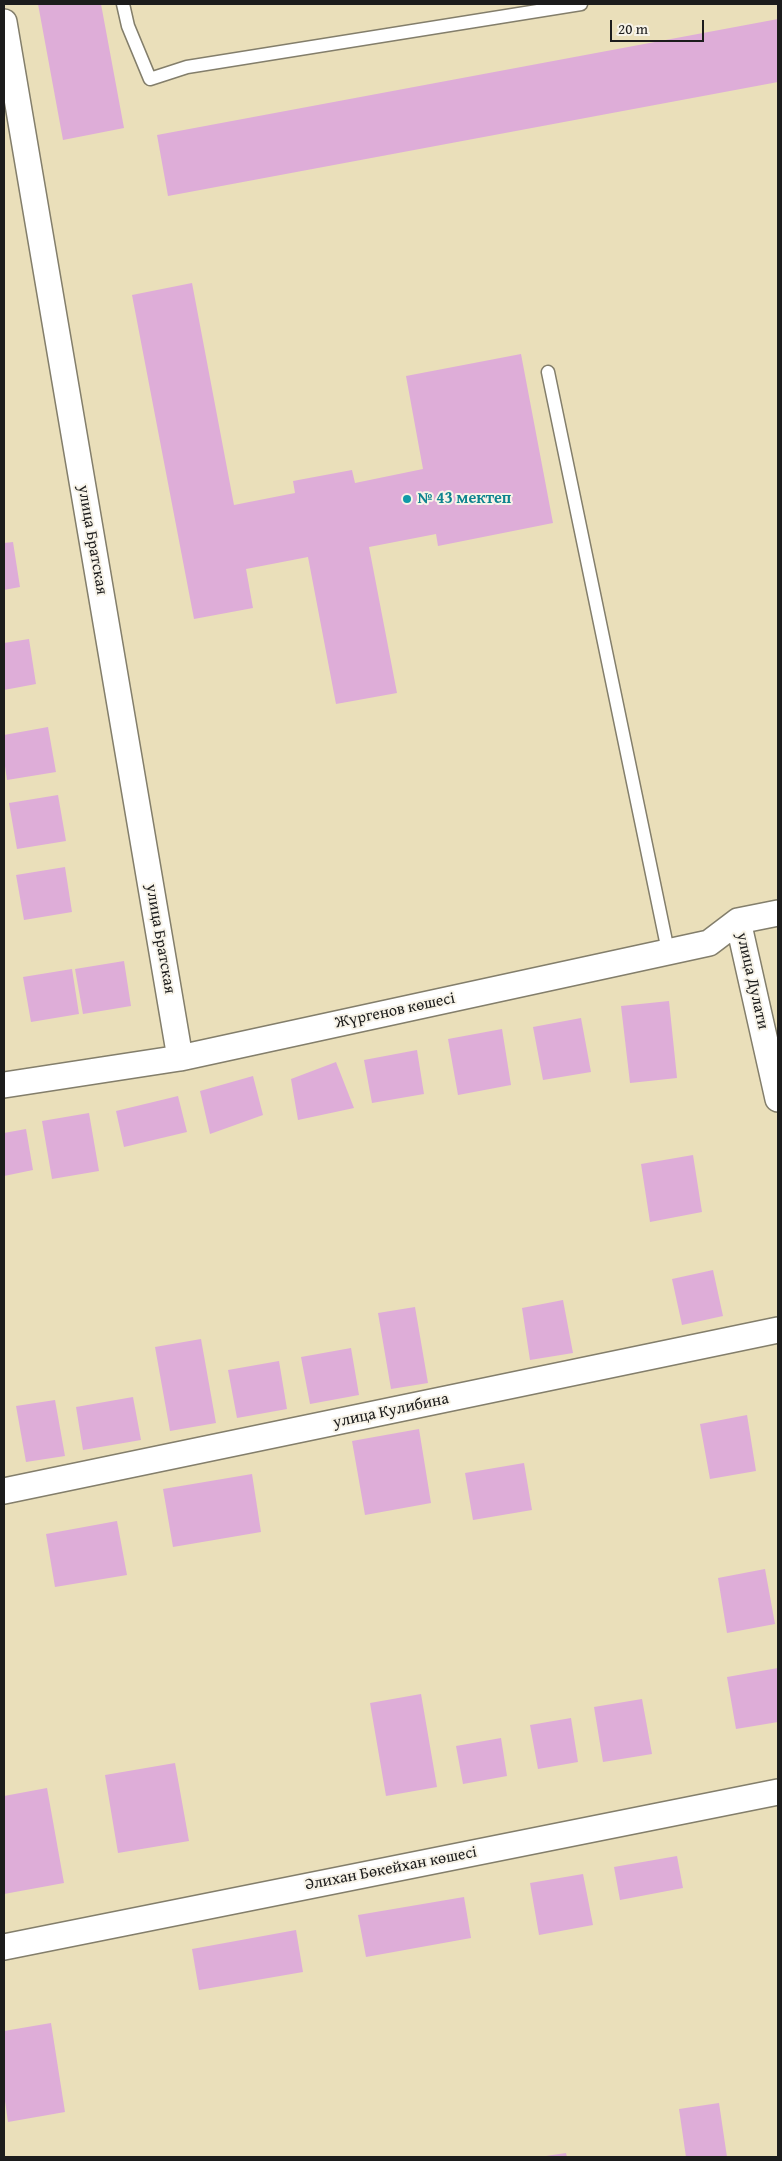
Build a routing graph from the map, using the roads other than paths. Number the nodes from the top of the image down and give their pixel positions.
1 (124, 4) edge
2 (581, 4) edge
3 (4, 22) edge
4 (548, 372) dead end
5 (778, 913) edge
6 (738, 921) junction
7 (668, 951) junction
8 (180, 1058) junction
9 (4, 1085) edge
10 (778, 1099) edge
11 (778, 1330) edge
12 (4, 1491) edge
13 (778, 1792) edge
14 (4, 1947) edge

1 - 2 lane
3 - 8 street, улица Братская
4 - 7 lane
5 - 6 street, Жүргенов көшесі
6 - 7 street, Жүргенов көшесі
6 - 10 street, улица Дулати
7 - 8 street, Жүргенов көшесі
8 - 9 street, Жүргенов көшесі
11 - 12 street, улица Кулибина
13 - 14 street, Әлихан Бөкейхан көшесі

